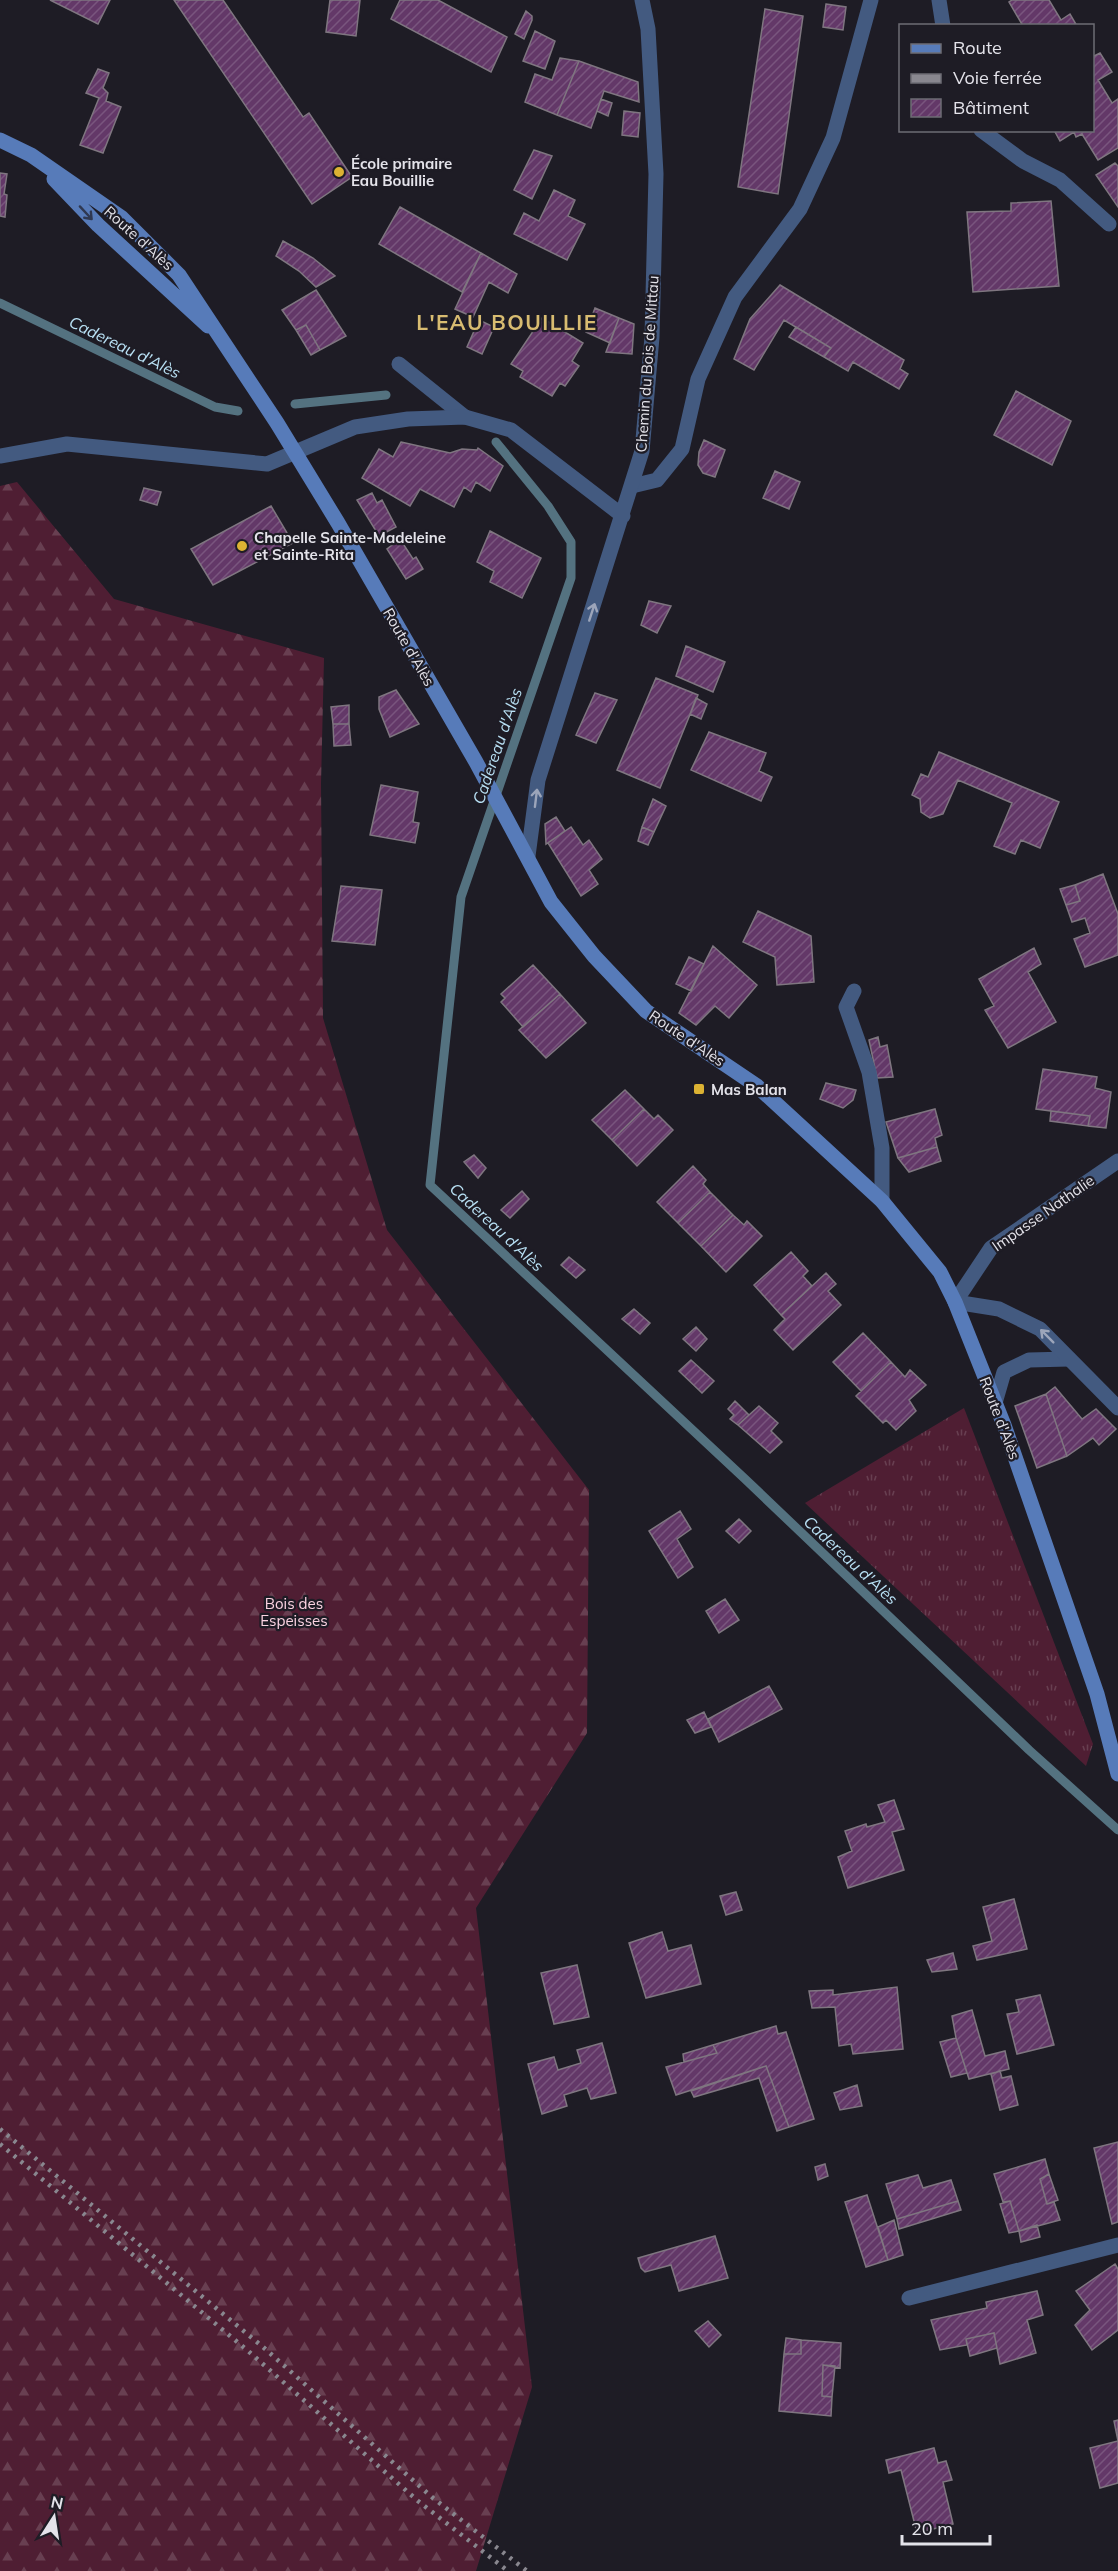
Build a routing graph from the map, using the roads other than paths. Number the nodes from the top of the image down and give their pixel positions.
1 (642, 0) edge
2 (871, 0) edge
3 (939, 0) edge
4 (944, 24) edge
5 (984, 132) edge
6 (0, 140) edge
7 (31, 155) junction
8 (1109, 224) dead end
9 (224, 342) junction
10 (399, 364) dead end
11 (465, 417) junction
12 (294, 450) junction
13 (0, 456) edge
14 (632, 486) junction
15 (623, 516) junction
16 (528, 856) junction
17 (854, 991) dead end
18 (1118, 1161) edge
19 (882, 1201) junction
20 (955, 1302) junction
21 (1070, 1359) junction
22 (995, 1403) junction
23 (1118, 1408) edge
24 (1118, 1773) edge
25 (1118, 2245) edge
26 (909, 2298) dead end

1 - 14 street, Chemin du Bois de Mittau
2 - 14 street
3 - 4 street
5 - 8 street
6 - 7 main road, Route d'Alès
7 -> 9 main road, Route d'Alès
7 - 9 main road, Route d'Alès
9 - 12 main road, Route d'Alès
10 - 11 street
11 - 12 street
11 - 15 street
12 - 13 street
12 - 16 main road, Route d'Alès
14 - 15 street, Chemin du Bois de Mittau
16 -> 15 street, Chemin du Bois de Mittau
16 - 19 main road, Route d'Alès
17 - 19 street
18 - 20 street, Impasse Nathalie
19 - 20 main road, Route d'Alès
21 -> 20 street
20 - 22 main road, Route d'Alès
21 - 22 street
21 - 23 street
22 - 24 main road, Route d'Alès
25 - 26 street

